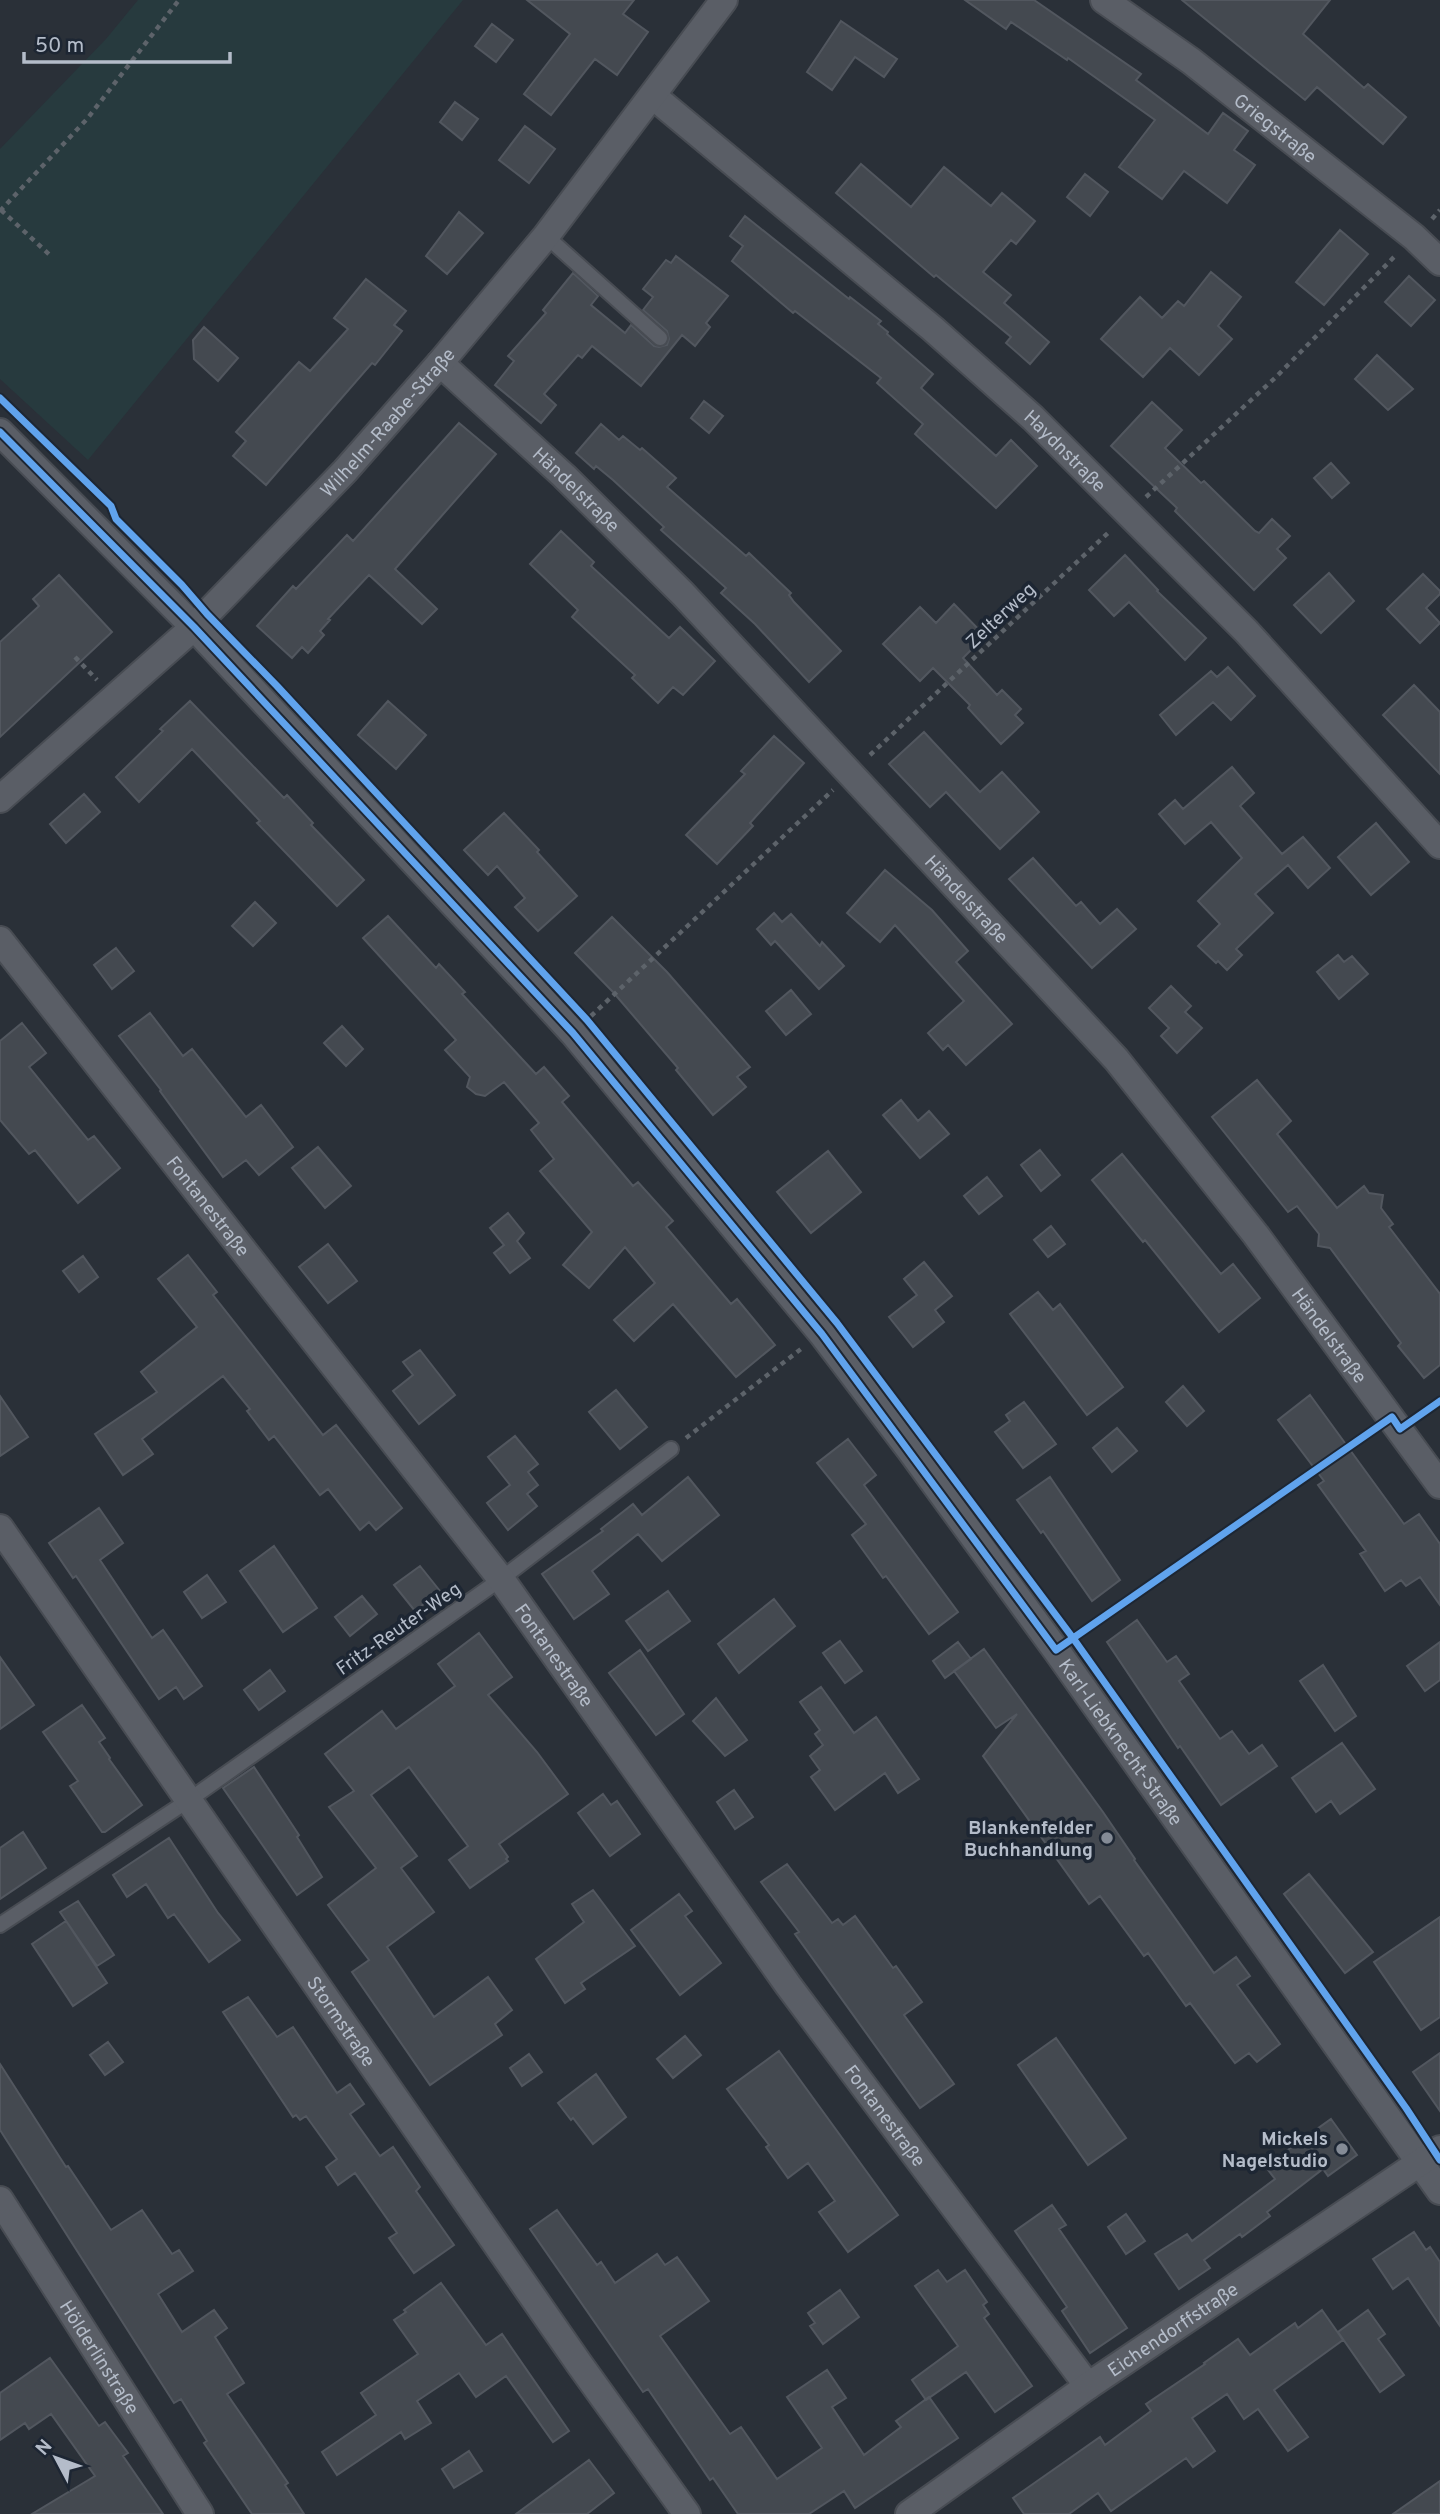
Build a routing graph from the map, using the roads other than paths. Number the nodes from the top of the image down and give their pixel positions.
1 (724, 0) edge
2 (1104, 0) edge
3 (653, 96) junction
4 (546, 236) junction
5 (1440, 262) edge
6 (660, 338) dead end
7 (440, 363) junction
8 (0, 432) edge
9 (194, 627) junction
10 (0, 799) edge
11 (1440, 845) edge
12 (0, 940) edge
13 (671, 1449) road end
14 (1440, 1485) edge
15 (0, 1528) edge
16 (501, 1579) junction
17 (189, 1800) junction
18 (0, 1924) edge
19 (1430, 2155) edge
20 (1440, 2191) edge
21 (0, 2200) edge
22 (1088, 2386) junction
23 (200, 2514) edge
24 (687, 2514) edge
25 (909, 2514) edge

1 - 3 street, Wilhelm-Raabe-Straße
2 - 5 street, Griegstraße
3 - 4 street, Wilhelm-Raabe-Straße
3 - 11 street, Haydnstraße
4 - 6 lane
4 - 7 street, Wilhelm-Raabe-Straße
7 - 9 street, Wilhelm-Raabe-Straße
7 - 14 street, Händelstraße
8 - 9 street, Karl-Liebknecht-Straße
9 - 10 street, Wilhelm-Raabe-Straße
9 - 19 street, Karl-Liebknecht-Straße
12 - 16 street, Fontanestraße
13 - 16 lane, Fritz-Reuter-Weg
15 - 17 street, Stormstraße
16 - 17 lane, Fritz-Reuter-Weg
16 - 22 street, Fontanestraße
17 - 18 lane, Fritz-Reuter-Weg
17 - 24 street, Stormstraße
19 - 20 street, Karl-Liebknecht-Straße
19 - 22 street, Eichendorffstraße
21 - 23 street, Hölderlinstraße
22 - 25 street, Eichendorffstraße

